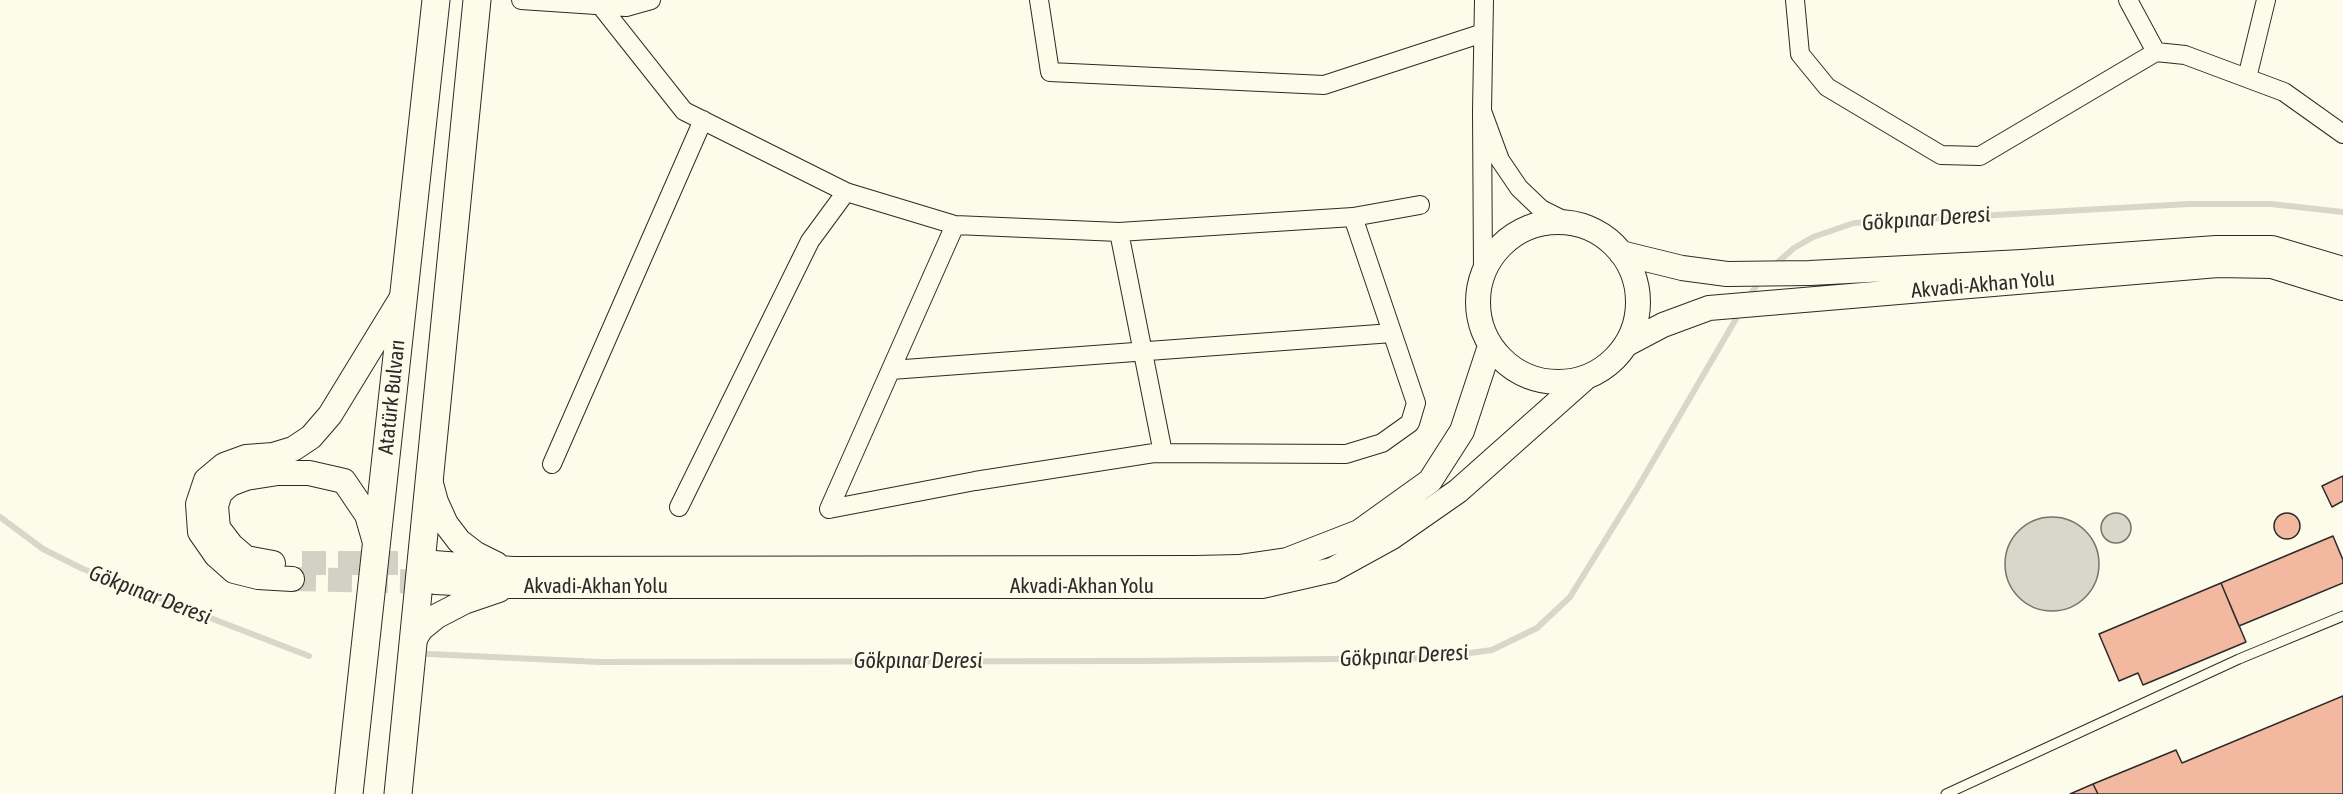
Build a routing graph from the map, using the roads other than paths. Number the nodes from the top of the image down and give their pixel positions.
1 (436, 0) edge
2 (477, 0) edge
3 (521, 0) edge
4 (651, 0) edge
5 (1039, 0) edge
6 (1484, 0) edge
7 (1795, 0) edge
8 (2128, 0) edge
9 (2266, 0) edge
10 (601, 2) edge
11 (1482, 33) junction
12 (2156, 52) junction
13 (2247, 78) junction
14 (1482, 111) junction
15 (702, 120) junction
16 (2343, 135) edge
17 (846, 192) junction
18 (1420, 205) dead end
19 (1353, 217) junction
20 (1567, 222) junction
21 (956, 225) junction
22 (1119, 232) junction
23 (1621, 253) junction
24 (2343, 269) edge
25 (1484, 271) junction
26 (2343, 288) edge
27 (404, 294) junction
28 (1392, 333) junction
29 (1627, 344) junction
30 (1490, 346) junction
31 (1143, 353) junction
32 (891, 370) junction
33 (1584, 379) junction
34 (1163, 453) junction
35 (552, 464) dead end
36 (430, 479) junction
37 (679, 507) dead end
38 (376, 546) junction
39 (435, 573) tunnel mouth
40 (512, 577) junction
41 (2343, 616) edge
42 (413, 642) junction
43 (349, 794) edge
44 (398, 794) edge
45 (1946, 794) edge

1 - 27 main road, Atatürk Bulvarı
2 - 36 main road
3 - 10 street
4 - 10 street
5 - 11 street
6 - 11 street
7 - 12 street
8 - 12 street
9 - 13 street
10 - 15 street
11 - 14 street
12 - 13 street
13 - 16 street
14 - 20 street
14 - 25 street
15 - 17 street
15 - 35 street
17 - 21 street
17 - 37 street
18 - 19 street
19 - 22 street
19 - 28 street
20 - 23 main road
20 - 25 main road
21 - 22 street
21 - 32 street
22 - 31 street
23 - 24 main road, Akvadi-Akhan Yolu
23 - 29 main road
25 - 30 main road
26 - 29 main road, Akvadi-Akhan Yolu
27 - 38 main road, Atatürk Bulvarı
27 - 38 main road
28 - 31 street
28 - 34 street
29 - 33 main road
30 - 33 main road
30 - 40 main road, Akvadi-Akhan Yolu
31 - 32 street
31 - 34 street
32 - 34 street
33 - 40 main road, Akvadi-Akhan Yolu
36 - 40 main road
36 - 42 main road
38 - 43 main road, Atatürk Bulvarı
39 - 40 main road
40 - 42 main road
41 - 45 lane
42 - 44 main road

